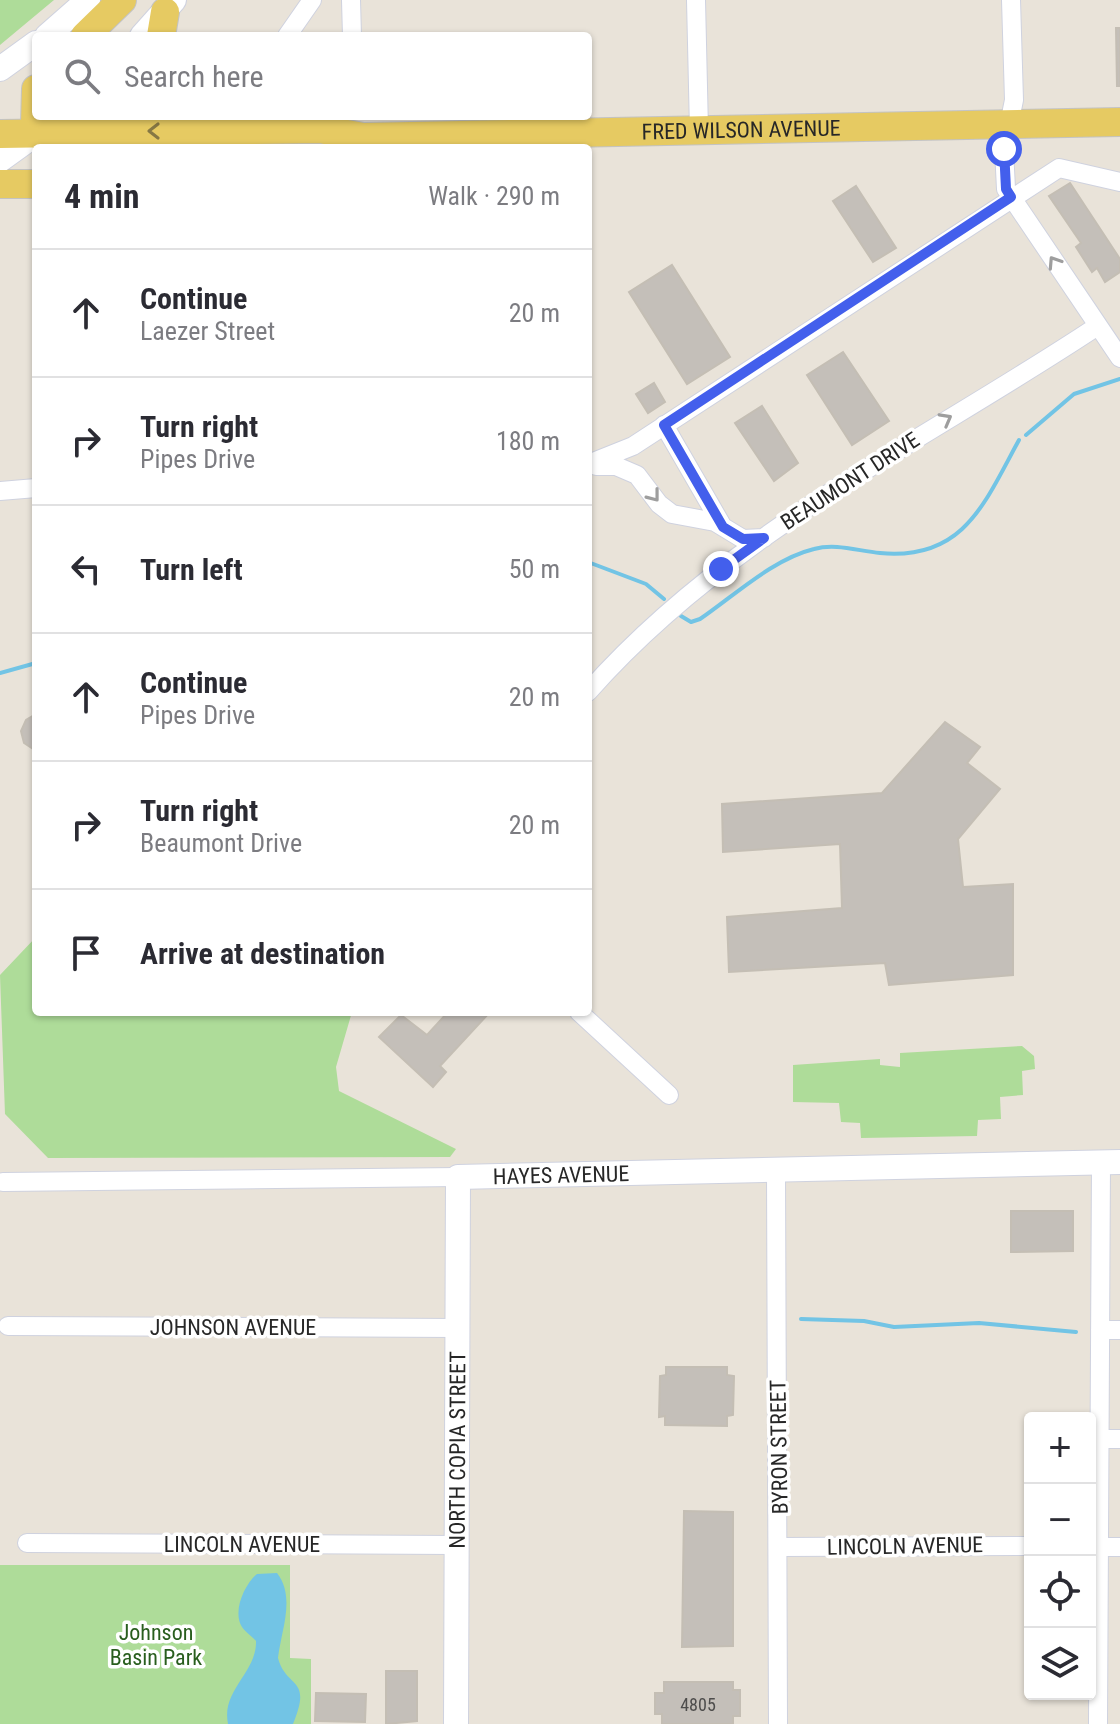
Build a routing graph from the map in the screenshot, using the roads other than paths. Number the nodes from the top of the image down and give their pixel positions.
1 (88, 0) edge
2 (122, 0) edge
3 (312, 0) edge
4 (351, 0) edge
5 (696, 0) edge
6 (1011, 0) edge
7 (167, 16) edge
8 (52, 32) edge
9 (89, 32) edge
10 (147, 32) edge
11 (290, 32) edge
12 (352, 32) edge
13 (32, 46) edge
14 (0, 69) edge
15 (205, 120) edge
16 (1120, 122) edge
17 (260, 123) edge
18 (1009, 124) junction
19 (362, 127) edge
20 (699, 130) junction
21 (50, 132) edge
22 (0, 134) edge
23 (337, 144) edge
24 (0, 160) edge
25 (1120, 182) edge
26 (0, 184) edge
27 (32, 184) edge
28 (1011, 197) junction
29 (1096, 327) junction
30 (1120, 358) edge
31 (664, 425) junction
32 (592, 463) edge
33 (592, 465) edge
34 (32, 488) edge
35 (0, 491) edge
36 (723, 527) junction
37 (764, 538) junction
38 (592, 688) edge
39 (583, 1016) edge
40 (669, 1095) dead end
41 (1110, 1163) edge
42 (776, 1170) junction
43 (458, 1177) junction
44 (3, 1182) dead end
45 (8, 1326) dead end
46 (458, 1328) junction
47 (1100, 1330) junction
48 (1120, 1330) edge
49 (1099, 1439) junction
50 (1120, 1439) edge
51 (1096, 1504) edge
52 (27, 1543) dead end
53 (457, 1545) junction
54 (1024, 1546) edge
55 (780, 1547) junction
56 (1096, 1547) edge
57 (1120, 1547) edge
58 (1094, 1556) edge
59 (456, 1724) edge
60 (778, 1724) edge
61 (1098, 1724) edge

1 - 8 street
2 - 9 main road
3 - 11 street
4 - 12 street
5 - 20 street
6 - 18 street
7 - 10 street
13 - 14 street
15 - 17 main road
16 - 18 main road, FRED WILSON AVENUE
17 - 19 main road, FRED WILSON AVENUE
17 -> 21 main road, FRED WILSON AVENUE
18 - 20 main road, FRED WILSON AVENUE
18 - 28 street
19 - 20 main road, FRED WILSON AVENUE
19 - 23 main road, FRED WILSON AVENUE
21 - 22 main road, FRED WILSON AVENUE
21 - 24 street
25 - 28 street
26 - 27 main road
29 -> 28 street
28 - 31 street
29 - 30 street
37 -> 29 street, BEAUMONT DRIVE
31 - 32 street
31 - 36 street
33 -> 36 street
34 - 35 street
36 - 37 street
37 - 38 street, BEAUMONT DRIVE
39 - 40 street
41 - 42 street, HAYES AVENUE
41 - 47 street
42 - 43 street, HAYES AVENUE
42 - 55 street, BYRON STREET
43 - 44 street, HAYES AVENUE
43 - 46 street, NORTH COPIA STREET
45 - 46 street, JOHNSON AVENUE
46 - 53 street, NORTH COPIA STREET
47 - 48 street
47 - 49 street
49 - 50 street
49 - 51 street
52 - 53 street, LINCOLN AVENUE
53 - 59 street, NORTH COPIA STREET
54 - 55 street, LINCOLN AVENUE
55 - 60 street, BYRON STREET
56 - 57 street
58 - 61 street

